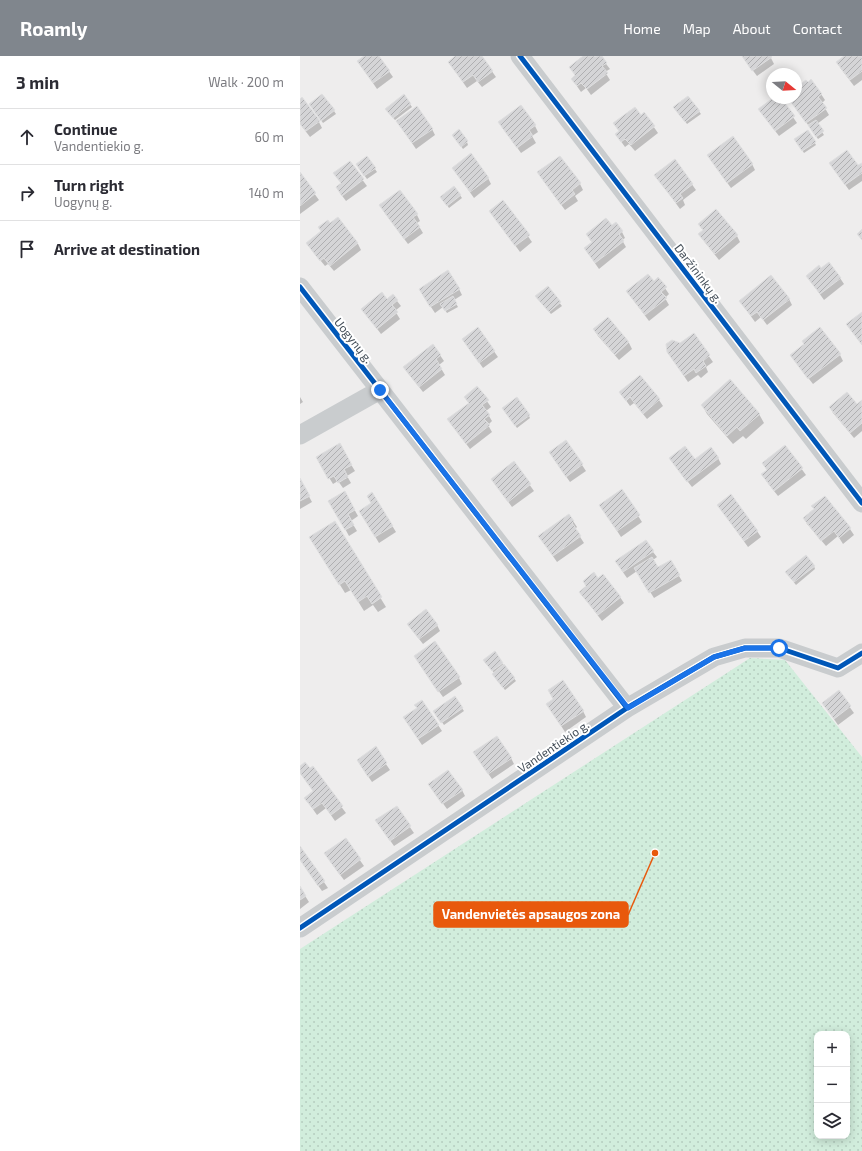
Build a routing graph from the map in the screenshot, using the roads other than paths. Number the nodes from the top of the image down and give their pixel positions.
1 (520, 56) edge
2 (300, 287) edge
3 (380, 390) junction
4 (300, 435) edge
5 (862, 502) edge
6 (862, 652) edge
7 (628, 708) junction
8 (300, 928) edge

1 - 5 street, Daržininkų g.
2 - 3 street, Uogynų g.
3 - 4 street
3 - 7 street, Uogynų g.
6 - 7 street, Vandentiekio g.
7 - 8 street, Vandentiekio g.

